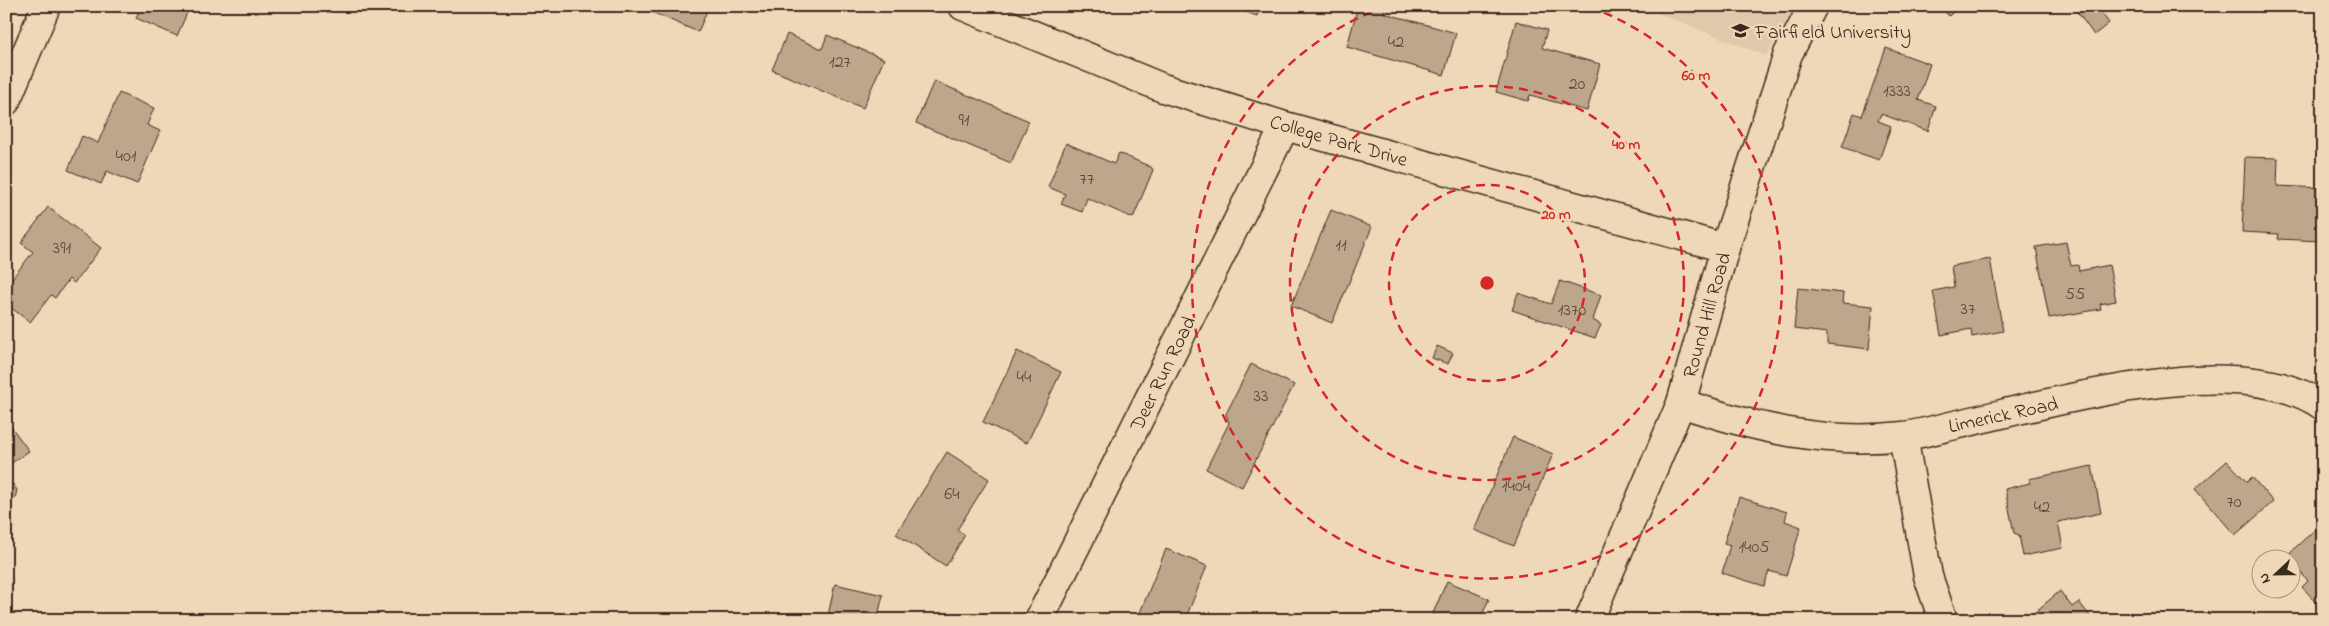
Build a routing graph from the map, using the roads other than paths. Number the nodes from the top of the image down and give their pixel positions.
1 (46, 6) edge
2 (963, 6) edge
3 (1814, 6) edge
4 (6, 101) edge
5 (1285, 126) junction
6 (1725, 248) junction
7 (1681, 403) junction
8 (2323, 406) edge
9 (1903, 436) junction
10 (1039, 620) edge
11 (1589, 620) edge
12 (1943, 620) edge

1 - 4 street
2 - 5 street, College Park Drive
3 - 6 street, Round Hill Road
5 - 6 street, College Park Drive
5 - 10 street, Deer Run Road
6 - 7 street, Round Hill Road
7 - 9 street, Limerick Road
7 - 11 street, Round Hill Road
8 - 9 street, Limerick Road
9 - 12 street

